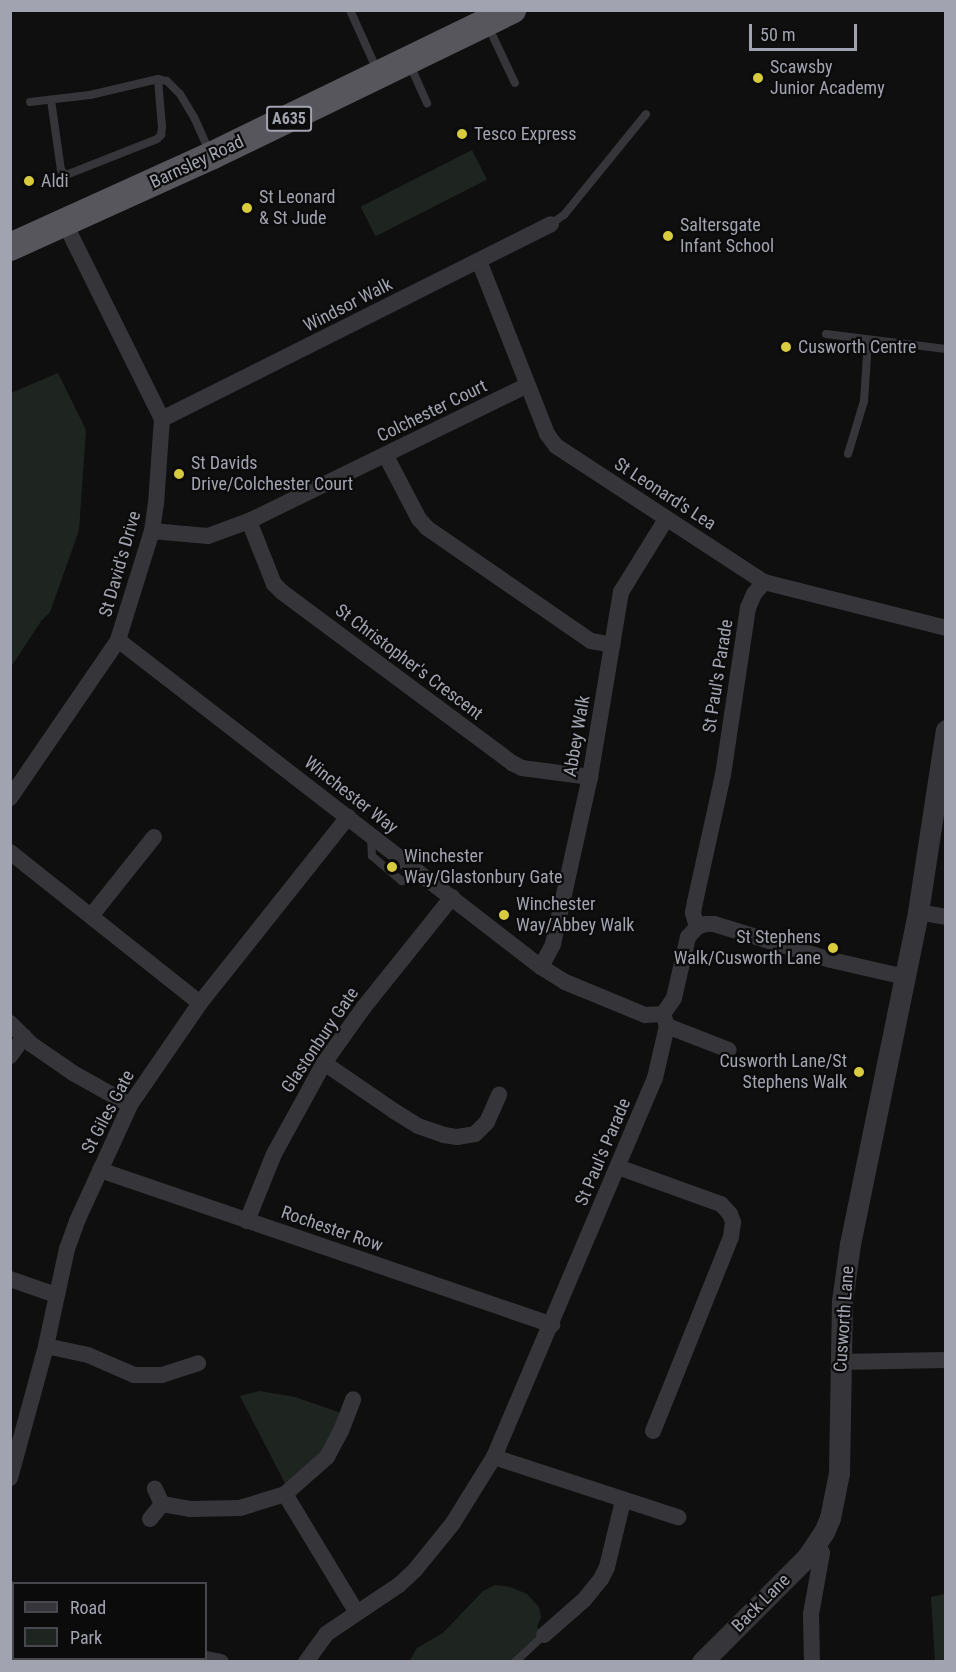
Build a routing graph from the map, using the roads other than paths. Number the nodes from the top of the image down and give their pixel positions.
1 (350, 10) edge
2 (512, 10) edge
3 (486, 23) junction
4 (408, 62) junction
5 (380, 76) junction
6 (158, 79) junction
7 (514, 83) dead end
8 (51, 100) junction
9 (30, 102) dead end
10 (427, 103) dead end
11 (646, 114) dead end
12 (211, 156) junction
13 (64, 222) junction
14 (551, 224) joint
15 (10, 247) edge
16 (479, 261) junction
17 (826, 334) dead end
18 (868, 340) junction
19 (945, 350) edge
20 (528, 385) junction
21 (162, 419) junction
22 (848, 454) dead end
23 (386, 456) junction
24 (666, 519) junction
25 (249, 521) junction
26 (152, 531) junction
27 (764, 582) junction
28 (945, 628) edge
29 (118, 640) junction
30 (613, 645) junction
31 (945, 730) edge
32 (590, 777) junction
33 (10, 798) edge
34 (348, 817) junction
35 (156, 833) dead end
36 (10, 852) edge
37 (452, 897) junction
38 (918, 912) junction
39 (91, 916) junction
40 (945, 917) edge
41 (697, 927) junction
42 (541, 967) junction
43 (905, 977) junction
44 (200, 1003) junction
45 (665, 1020) junction
46 (10, 1023) edge
47 (24, 1037) junction
48 (729, 1050) dead end
49 (10, 1056) edge
50 (324, 1063) junction
51 (499, 1092) dead end
52 (130, 1105) junction
53 (618, 1167) junction
54 (100, 1170) junction
55 (247, 1221) junction
56 (10, 1279) edge
57 (56, 1295) junction
58 (552, 1325) junction
59 (45, 1346) junction
60 (945, 1360) edge
61 (840, 1362) junction
62 (198, 1363) dead end
63 (353, 1399) dead end
64 (17, 1428) edge
65 (653, 1431) dead end
66 (494, 1457) junction
67 (10, 1478) edge
68 (155, 1488) dead end
69 (285, 1494) junction
70 (623, 1502) junction
71 (162, 1504) junction
72 (678, 1517) dead end
73 (150, 1519) dead end
74 (818, 1543) junction
75 (357, 1613) junction
76 (544, 1635) joint
77 (306, 1662) edge
78 (515, 1662) edge
79 (702, 1662) edge
80 (812, 1662) edge

1 - 5 lane
2 - 3 highway, Barnsley Road / A635
3 - 4 highway, Barnsley Road / A635
3 - 7 lane
4 - 5 highway, Barnsley Road / A635
4 - 10 lane
5 - 12 highway, Barnsley Road / A635
6 - 8 lane
6 - 8 lane
6 - 12 lane
8 - 9 lane
11 - 14 lane
12 - 13 highway, Barnsley Road / A635
13 - 15 highway, Barnsley Road / A635
13 - 21 street, St David's Drive
14 - 16 street, Windsor Walk
16 - 20 street, St Leonard's Lea
16 - 21 street, Windsor Walk
17 - 18 lane
18 - 19 lane
18 - 22 lane
20 - 23 street, Colchester Court
20 - 24 street, St Leonard's Lea
21 - 26 street, St David's Drive
23 - 25 street, Colchester Court
23 - 30 street
24 - 27 street, St Leonard's Lea
24 - 30 street, Abbey Walk
25 - 26 street, Colchester Court
25 - 32 street, St Christopher's Crescent
26 - 29 street, St David's Drive
27 - 28 street, St Leonard's Lea
27 - 41 street, St Paul's Parade
29 - 33 street, St David's Drive
29 - 34 street, Winchester Way
30 - 32 street, Abbey Walk
31 - 38 street
32 - 42 street, Abbey Walk
34 - 37 street, Winchester Way
34 - 44 street, St Giles Gate
35 - 39 street
36 - 39 street
37 - 42 street, Winchester Way
37 - 50 street, Glastonbury Gate
38 - 40 street
38 - 43 street, Cusworth Lane
39 - 44 street
41 - 43 street
41 - 45 street, St Paul's Parade
42 - 45 street, Winchester Way
43 - 61 street, Cusworth Lane
44 - 52 street, St Giles Gate
45 - 48 street, Winchester Way
45 - 53 street, St Paul's Parade
46 - 47 street
47 - 49 street
47 - 52 street
50 - 51 street
50 - 55 street, Glastonbury Gate
52 - 54 street, St Giles Gate
53 - 58 street, St Paul's Parade
53 - 65 street
54 - 55 street, Rochester Row
54 - 57 street, St Giles Gate
55 - 58 street, Rochester Row
56 - 57 street
57 - 59 street, St Giles Gate
58 - 66 street, St Paul's Parade
59 - 62 street
59 - 64 street, St Giles Gate
60 - 61 street
61 - 74 street, Cusworth Lane
63 - 69 street
64 - 67 street, St Giles Gate
66 - 70 street
66 - 75 street, St Paul's Parade
68 - 71 street
69 - 71 street
69 - 75 street
70 - 72 street
70 - 76 street
71 - 73 street
74 - 79 street, Back Lane
74 - 80 street, Cusworth Lane
75 - 77 street, St Paul's Parade
76 - 78 lane

